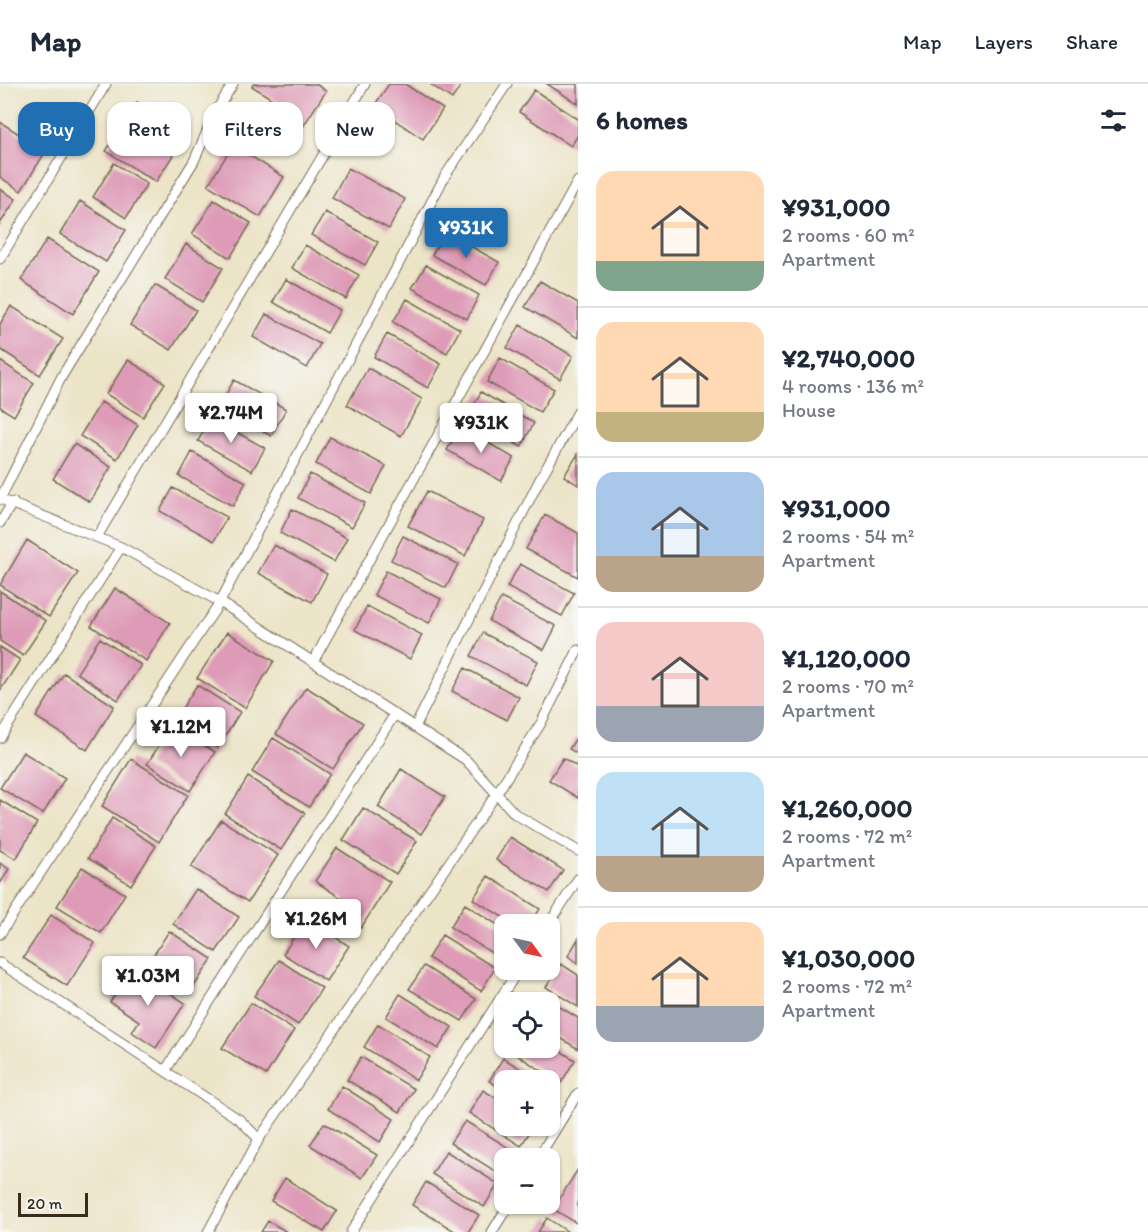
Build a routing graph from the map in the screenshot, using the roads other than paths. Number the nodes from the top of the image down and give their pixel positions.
1 (106, 84) edge
2 (233, 84) edge
3 (365, 84) edge
4 (507, 84) edge
5 (578, 181) edge
6 (0, 259) edge
7 (578, 412) edge
8 (0, 499) edge
9 (13, 502) junction
10 (0, 523) edge
11 (97, 537) junction
12 (121, 547) junction
13 (220, 602) junction
14 (578, 650) edge
15 (313, 662) junction
16 (395, 714) junction
17 (415, 727) junction
18 (0, 738) edge
19 (497, 793) junction
20 (578, 851) edge
21 (578, 879) edge
22 (555, 914) edge
23 (0, 934) edge
24 (0, 963) edge
25 (512, 980) edge
26 (165, 1071) junction
27 (578, 1094) edge
28 (259, 1139) junction
29 (544, 1148) edge
30 (503, 1214) edge
31 (208, 1232) edge
32 (351, 1232) edge
33 (492, 1232) edge

1 - 6 lane
2 - 8 lane
3 - 11 lane
4 - 13 lane
5 - 15 lane
7 - 17 lane
8 - 9 lane
9 - 10 lane
9 - 11 lane
11 - 12 lane
12 - 13 lane
12 - 18 lane
13 - 15 lane
13 - 23 lane
14 - 19 lane
15 - 16 lane
16 - 17 lane
16 - 26 lane
17 - 19 lane
19 - 20 lane
19 - 28 lane
21 - 22 lane
24 - 26 lane
25 - 32 lane
26 - 28 lane
27 - 29 lane
28 - 31 lane
30 - 33 lane

